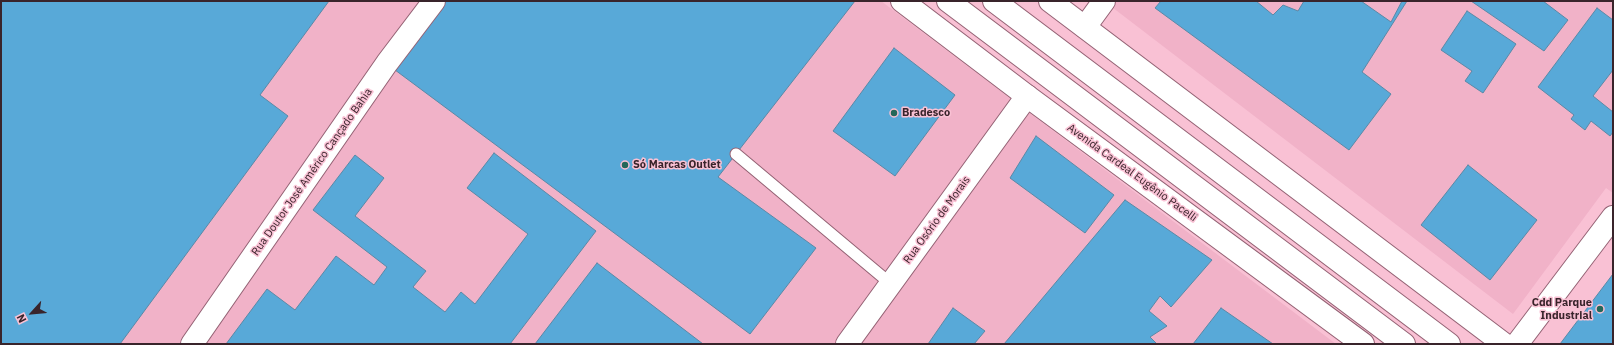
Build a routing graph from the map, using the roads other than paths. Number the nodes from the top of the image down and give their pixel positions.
1 (434, 1) edge
2 (902, 1) edge
3 (948, 1) edge
4 (994, 1) edge
5 (1050, 1) edge
6 (1104, 1) edge
7 (1085, 27) junction
8 (1027, 96) junction
9 (736, 154) dead end
10 (1613, 217) edge
11 (891, 284) junction
12 (192, 344) edge
13 (847, 344) edge
14 (1363, 344) edge
15 (1404, 344) edge
16 (1450, 344) edge
17 (1504, 344) edge
18 (1517, 344) edge

1 - 12 main road, Rua Doutor José Américo Cançado Bahia
2 - 8 main road, Avenida Cardeal Eugênio Pacelli
3 - 15 main road
4 - 16 main road
5 - 7 main road
6 - 7 main road
7 - 17 main road
8 - 11 main road, Rua Osório de Morais
8 - 14 main road, Avenida Cardeal Eugênio Pacelli
9 - 11 lane
10 - 18 main road
11 - 13 main road, Rua Osório de Morais

